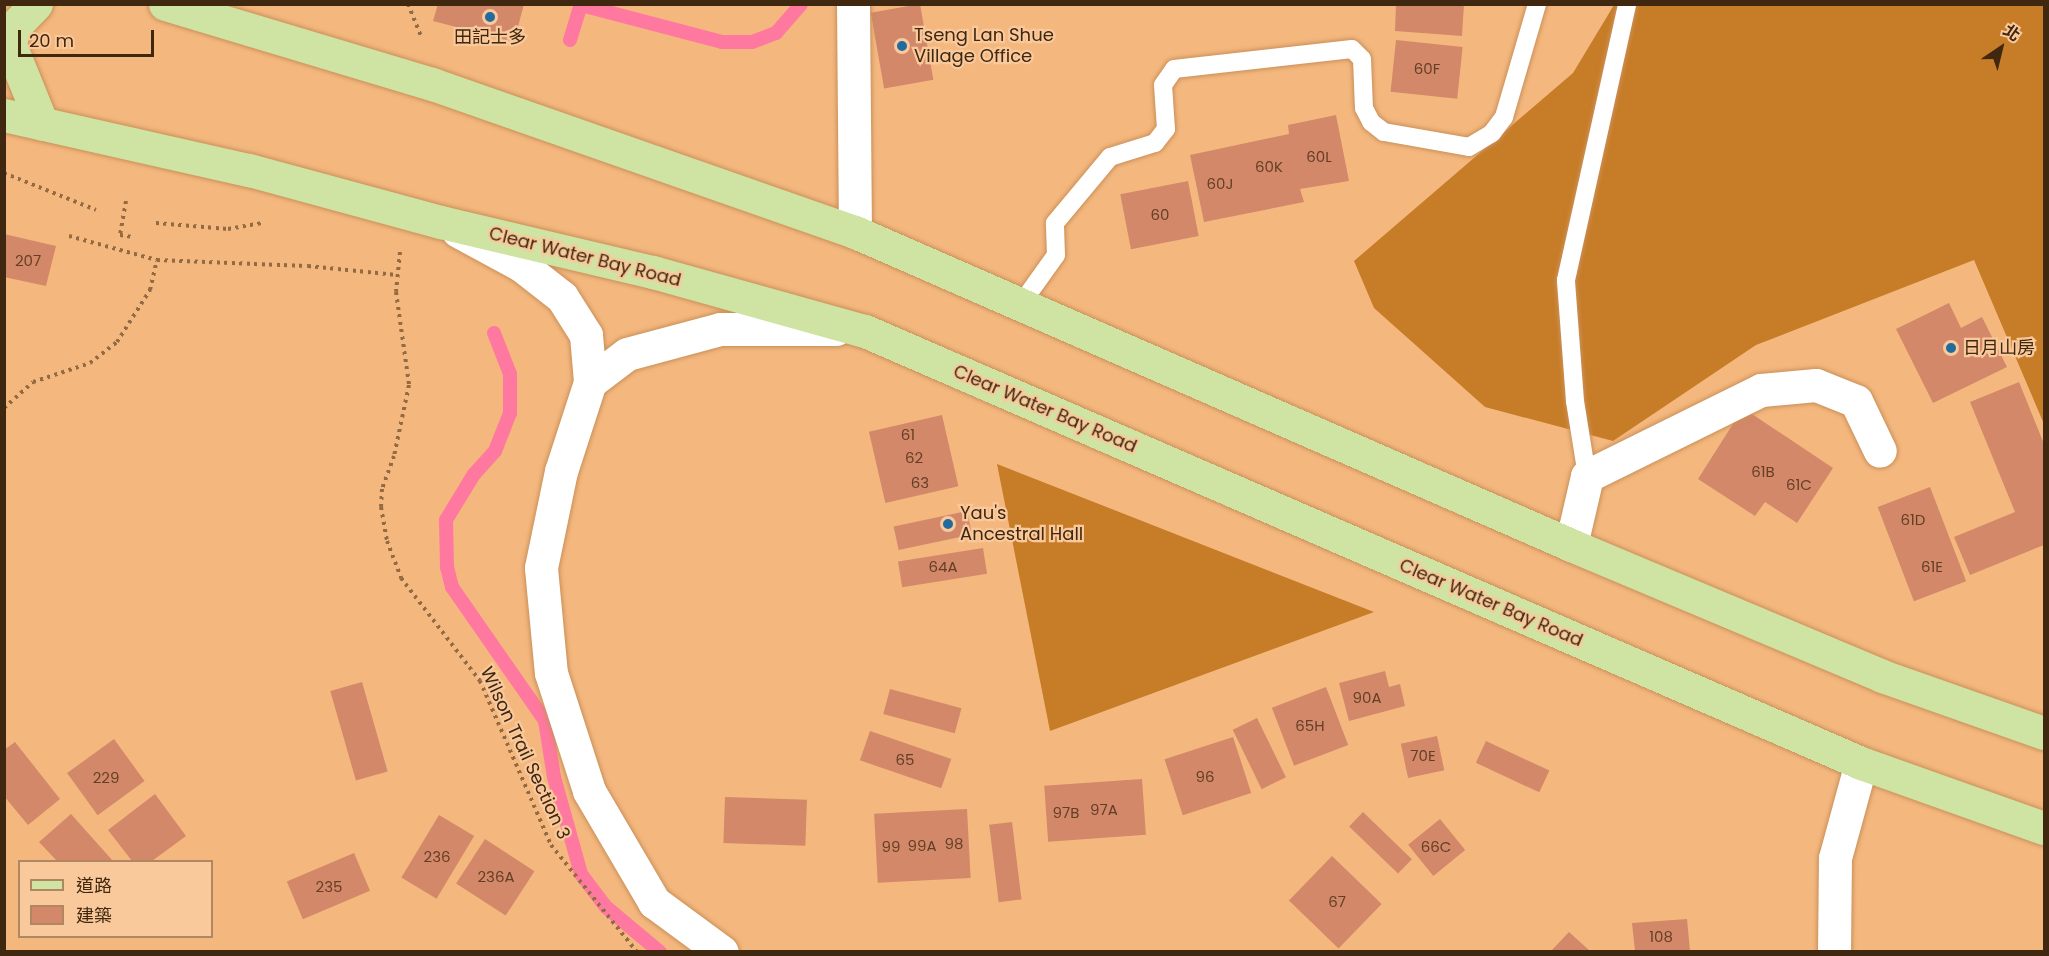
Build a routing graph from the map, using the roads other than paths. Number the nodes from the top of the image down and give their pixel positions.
1 (36, 4) edge
2 (165, 4) edge
3 (852, 4) edge
4 (1537, 4) edge
5 (1627, 4) edge
6 (4, 115) edge
7 (42, 124) junction
8 (441, 222) junction
9 (855, 232) junction
10 (1021, 304) junction
11 (865, 331) junction
12 (590, 382) junction
13 (1880, 451) dead end
14 (1587, 476) junction
15 (1571, 545) junction
16 (2044, 733) edge
17 (1861, 764) junction
18 (2044, 828) edge
19 (722, 951) edge
20 (1834, 951) edge

1 - 7 main road
2 - 9 main road
3 - 9 street
4 - 10 lane
5 - 14 lane
6 - 7 main road, Clear Water Bay Road
7 - 8 main road, Clear Water Bay Road
8 - 11 main road, Clear Water Bay Road
8 - 12 street
9 - 10 main road
10 - 15 main road
11 - 12 street
11 - 17 main road, Clear Water Bay Road
12 - 19 street
13 - 14 street
14 - 15 street
15 - 16 main road
17 - 18 main road, Clear Water Bay Road
17 - 20 street

